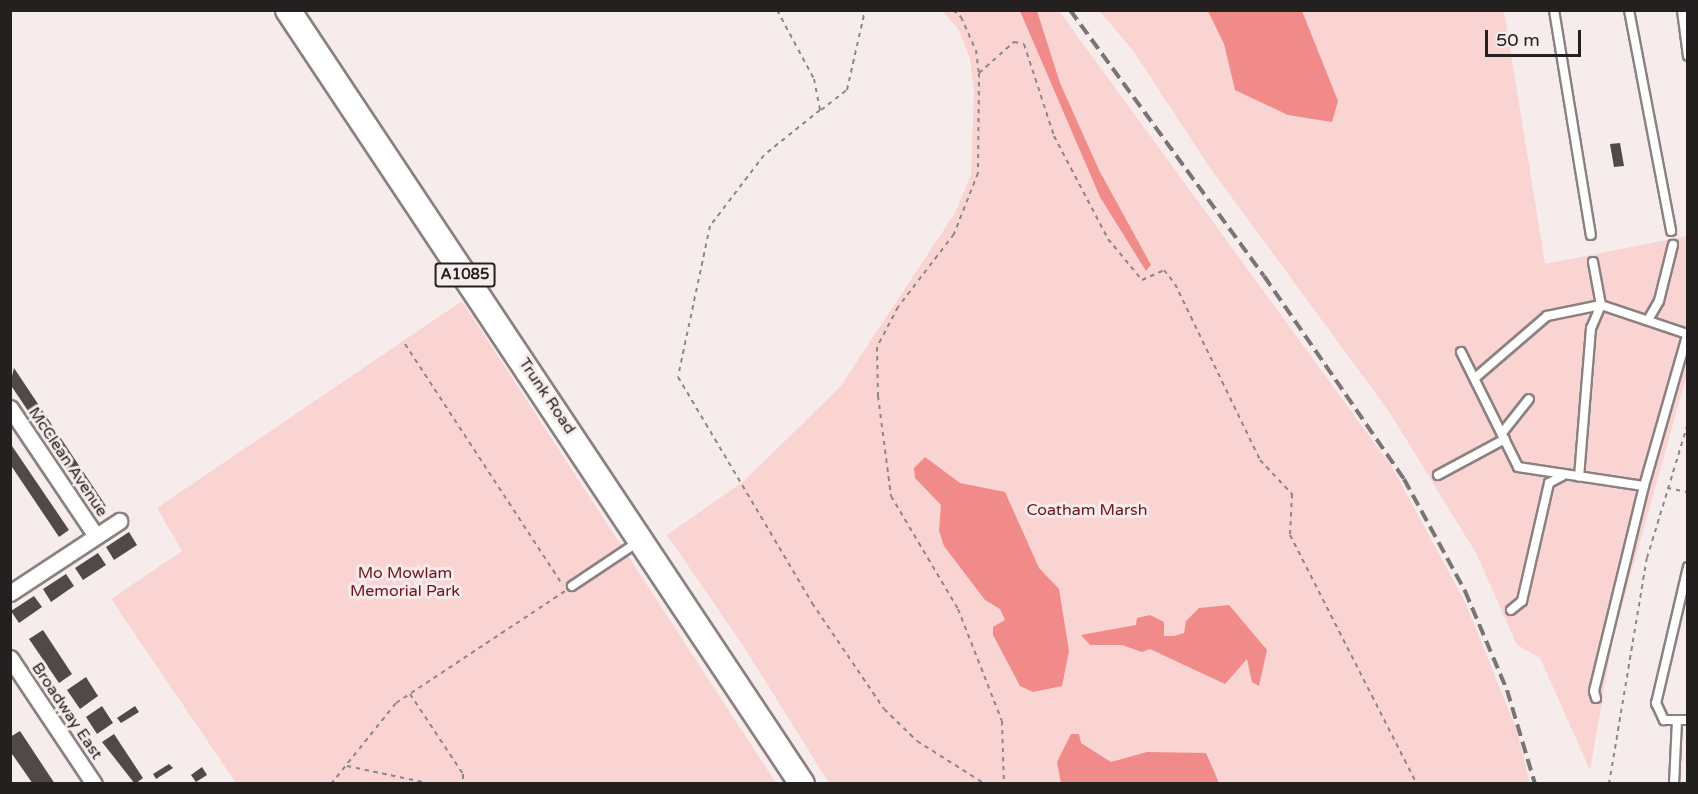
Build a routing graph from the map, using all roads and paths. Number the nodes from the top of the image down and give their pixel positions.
1 (288, 10) edge
2 (777, 10) edge
3 (865, 10) edge
4 (953, 10) edge
5 (1554, 10) edge
6 (1629, 10) edge
7 (1682, 10) edge
8 (1688, 56) edge
9 (979, 73) junction
10 (820, 110) junction
11 (1671, 231) dead end
12 (1591, 235) dead end
13 (1673, 245) dead end
14 (1593, 262) dead end
15 (1601, 305) junction
16 (1648, 320) junction
17 (1687, 333) edge
18 (405, 344) dead end
19 (1461, 352) dead end
20 (1476, 378) junction
21 (1529, 399) dead end
22 (10, 408) edge
23 (1688, 423) edge
24 (1503, 436) junction
25 (1438, 475) dead end
26 (1567, 475) junction
27 (1579, 477) junction
28 (1644, 486) junction
29 (1666, 487) junction
30 (1688, 492) edge
31 (119, 521) dead end
32 (96, 536) junction
33 (643, 539) junction
34 (1688, 567) edge
35 (569, 588) junction
36 (10, 593) edge
37 (1510, 610) dead end
38 (10, 658) edge
39 (410, 693) junction
40 (1596, 698) dead end
41 (1677, 720) junction
42 (1688, 720) edge
43 (347, 766) junction
44 (94, 783) edge
45 (331, 783) edge
46 (432, 783) edge
47 (463, 783) edge
48 (802, 783) edge
49 (985, 783) edge
50 (1004, 783) edge
51 (1417, 783) edge
52 (1609, 783) edge
53 (1674, 783) edge

1 - 33 main road, Trunk Road / A1085
2 - 10 path
3 - 10 path
4 - 9 path
5 - 12 lane
6 - 11 lane
7 - 8 lane
9 - 50 path
9 - 51 path
10 - 49 path
13 - 16 lane
14 - 15 lane
15 - 16 lane
15 - 20 lane
15 - 27 lane
16 - 17 lane
17 - 28 lane
18 - 35 path
19 - 20 lane
20 - 24 lane
21 - 24 lane
22 - 32 street, McClean Avenue
23 - 29 path
24 - 25 lane
24 - 26 lane
26 - 27 lane
26 - 37 lane
27 - 28 lane
28 - 40 lane
29 - 30 path
29 - 52 path
31 - 32 street
32 - 36 street
33 - 35 lane
33 - 48 main road, Trunk Road / A1085
34 - 41 lane
35 - 39 path
38 - 44 street, Broadway East
39 - 43 path
39 - 47 path
41 - 42 lane
41 - 53 lane
43 - 45 path
43 - 46 path

